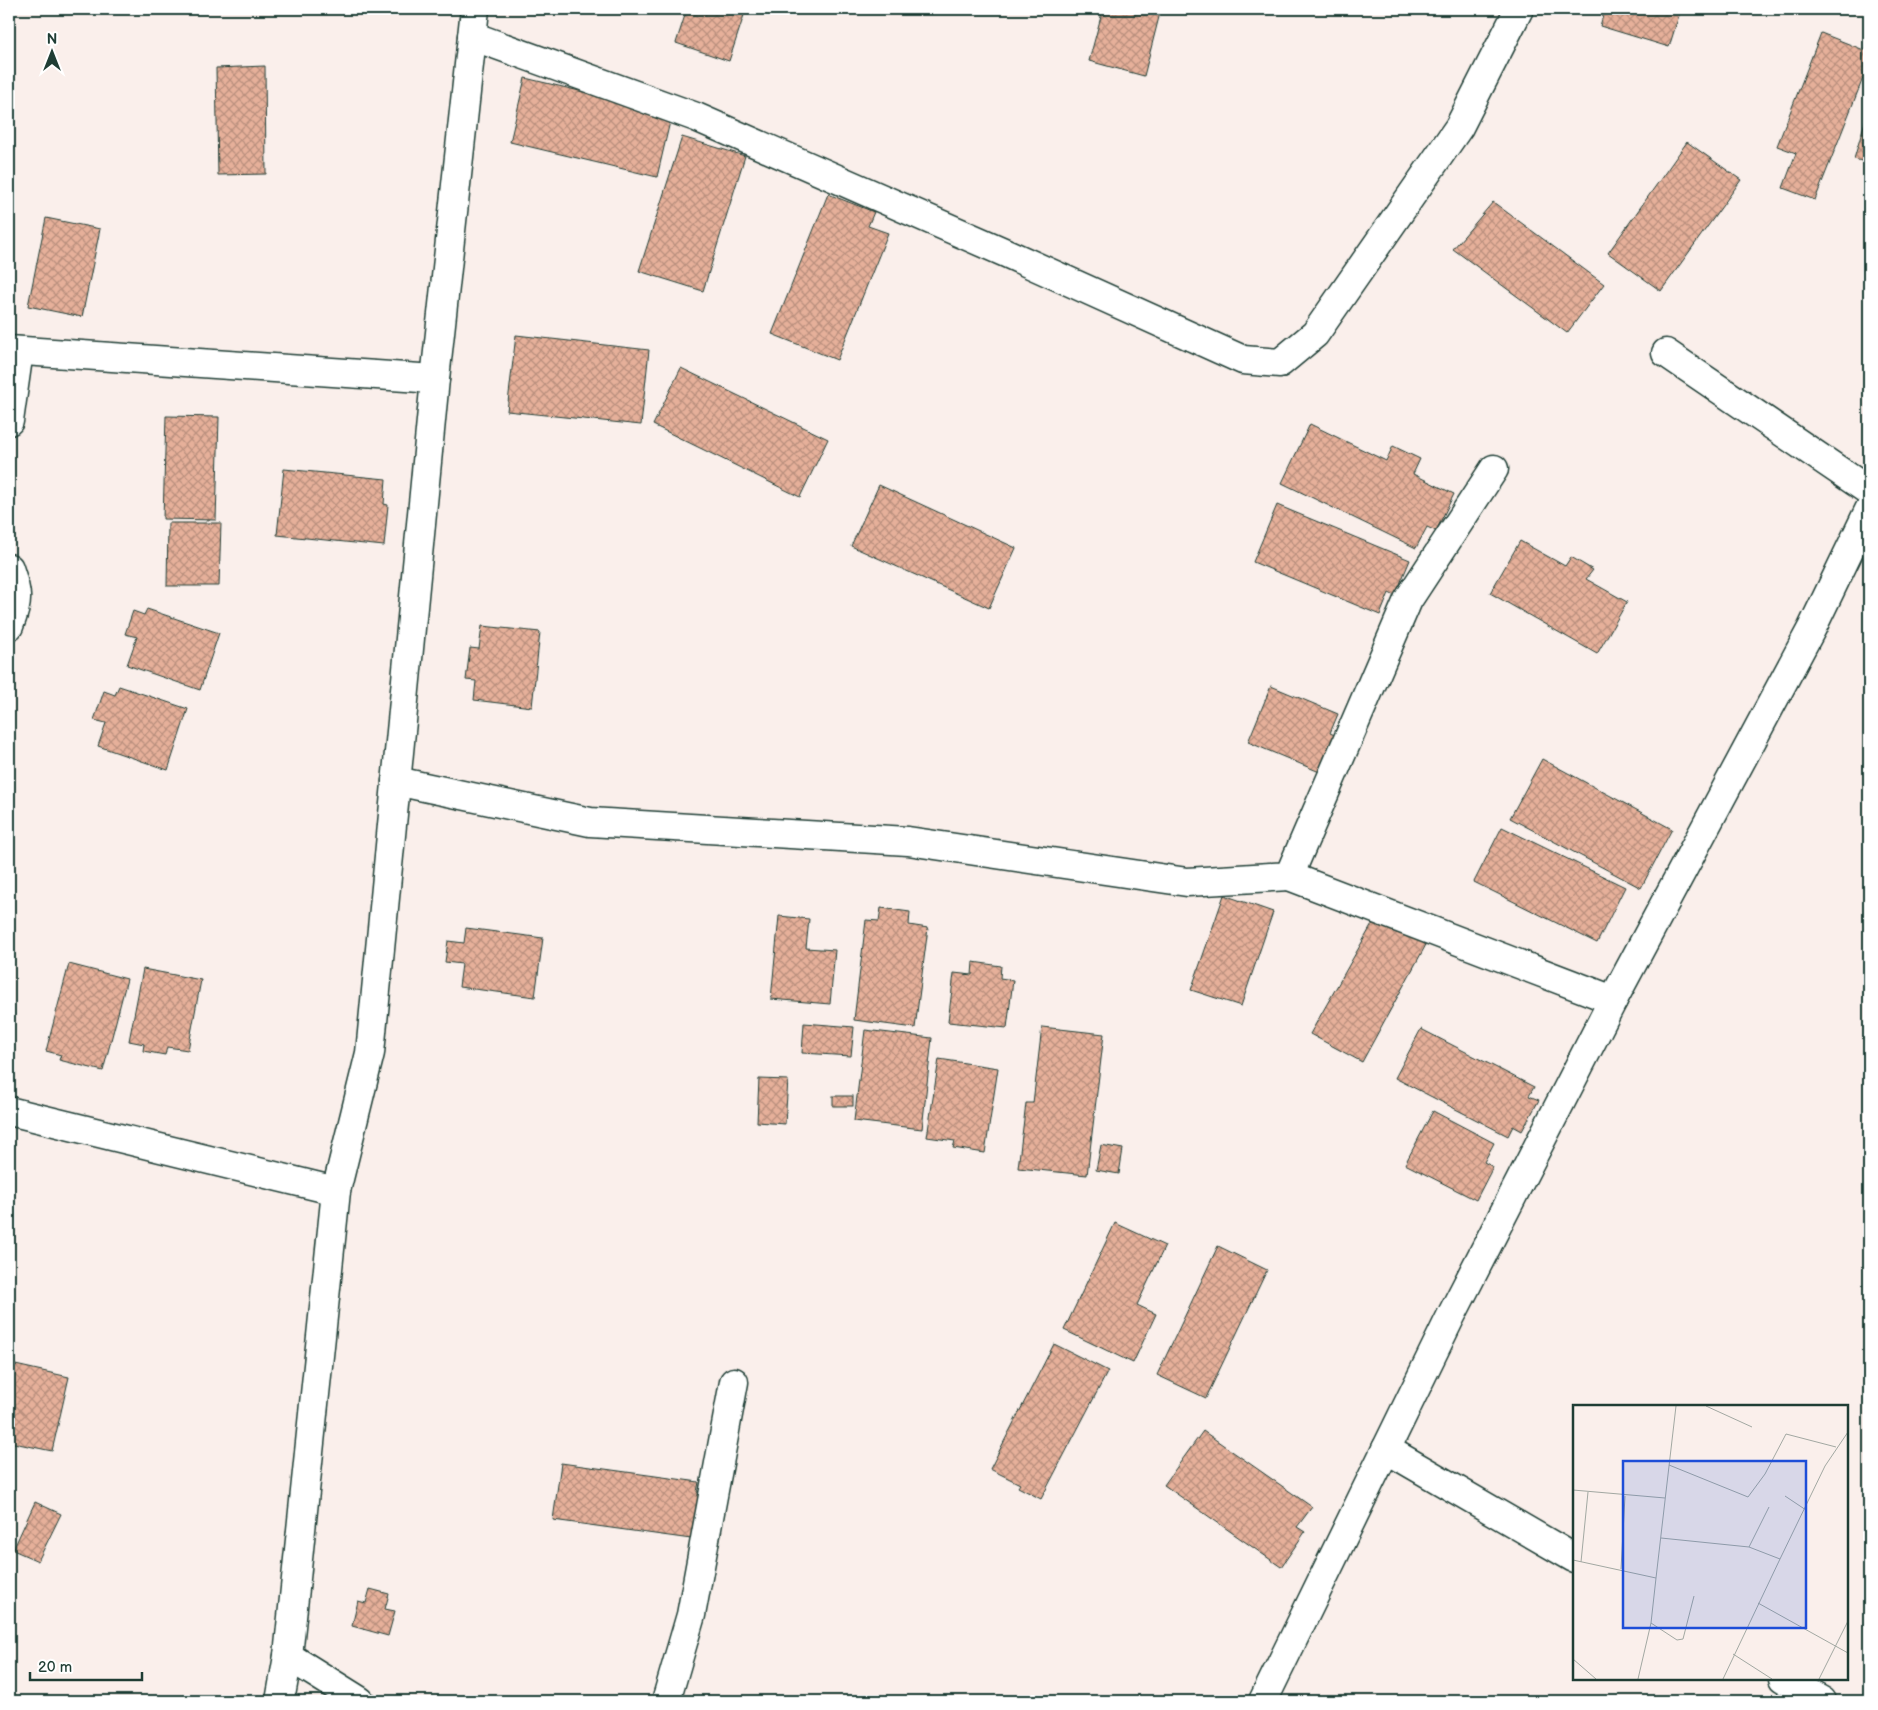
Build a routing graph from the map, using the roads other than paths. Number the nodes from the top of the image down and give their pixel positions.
1 (474, 9) edge
2 (1519, 9) edge
3 (472, 36) junction
4 (14, 351) edge
5 (1666, 353) dead end
6 (435, 379) junction
7 (9, 422) edge
8 (1494, 469) dead end
9 (1869, 491) edge
10 (1869, 510) edge
11 (9, 568) edge
12 (9, 626) edge
13 (396, 781) junction
14 (1289, 876) junction
15 (1613, 1000) junction
16 (9, 1111) edge
17 (336, 1191) junction
18 (734, 1382) dead end
19 (1386, 1449) junction
20 (1573, 1557) edge
21 (288, 1656) junction
22 (1785, 1680) edge
23 (280, 1701) edge
24 (360, 1701) edge
25 (666, 1701) edge
26 (1263, 1701) edge
27 (1822, 1701) edge

1 - 3 street
2 - 3 street
3 - 6 street
4 - 6 street
4 - 7 street
5 - 9 street
6 - 13 street
8 - 14 street
10 - 15 street
11 - 12 street
13 - 14 street
13 - 17 street
14 - 15 street
15 - 19 street
16 - 17 street
17 - 21 street
18 - 25 street
19 - 20 street
19 - 26 street
21 - 23 street
21 - 24 street
22 - 27 street

